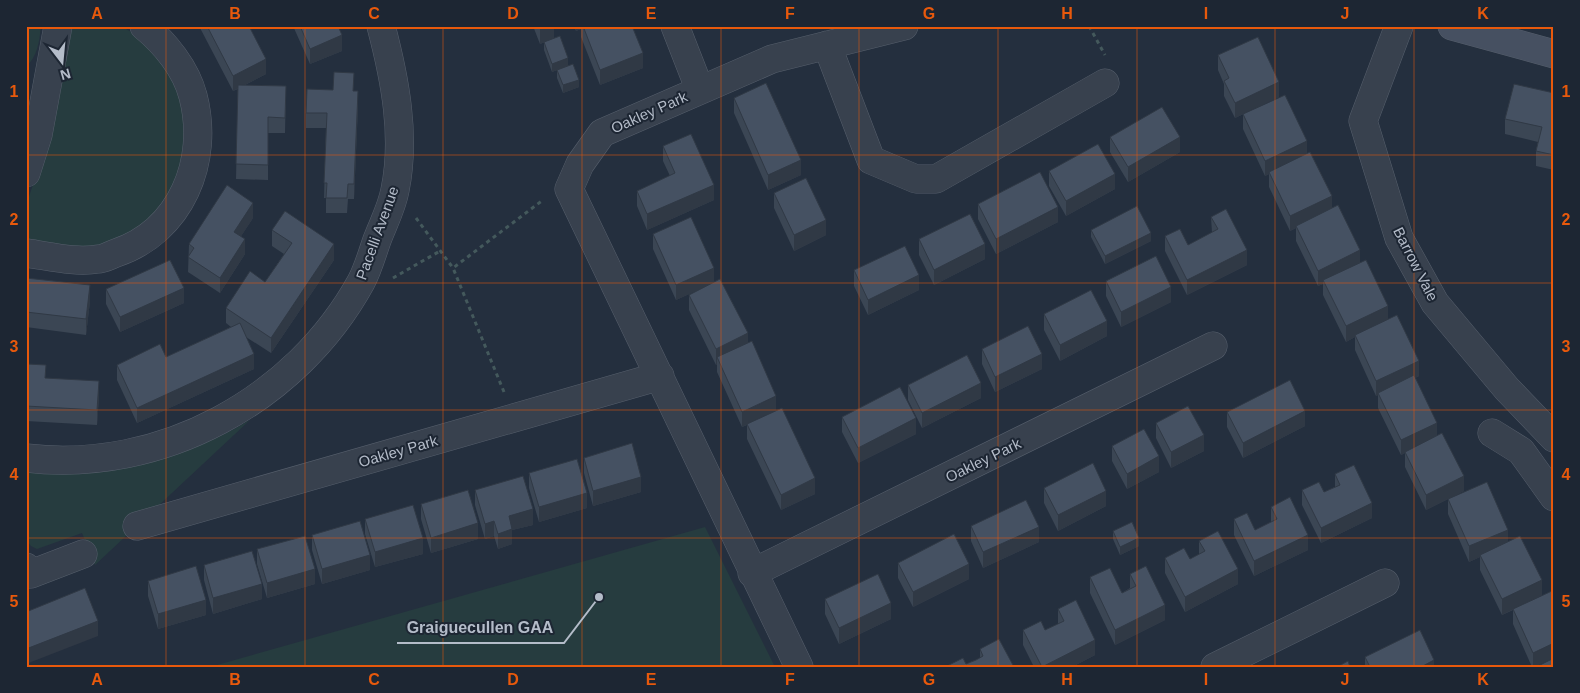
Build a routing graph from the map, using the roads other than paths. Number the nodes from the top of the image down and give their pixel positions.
1 (58, 26) edge
2 (144, 26) edge
3 (381, 26) edge
4 (675, 26) edge
5 (904, 26) edge
6 (1398, 26) edge
7 (1452, 26) edge
8 (827, 46) junction
9 (1554, 54) edge
10 (1105, 83) dead end
11 (700, 90) junction
12 (36, 99) edge
13 (27, 168) edge
14 (26, 253) edge
15 (1213, 346) dead end
16 (660, 376) junction
17 (1492, 433) dead end
18 (1554, 438) edge
19 (26, 458) edge
20 (1554, 497) edge
21 (137, 526) dead end
22 (83, 554) dead end
23 (26, 567) edge
24 (752, 573) junction
25 (1385, 583) dead end
26 (799, 667) edge
27 (1215, 667) edge

1 - 12 street
2 - 14 street
3 - 19 street, Pacelli Avenue
4 - 11 street, Oakley Park
5 - 8 street, Oakley Park
6 - 18 street, Barrow Vale
7 - 9 main road
8 - 10 street
8 - 11 street, Oakley Park
11 - 16 street, Oakley Park
12 - 13 street
15 - 24 street, Oakley Park
16 - 21 street, Oakley Park
16 - 24 street
17 - 20 street
22 - 23 street
24 - 26 street
25 - 27 street

